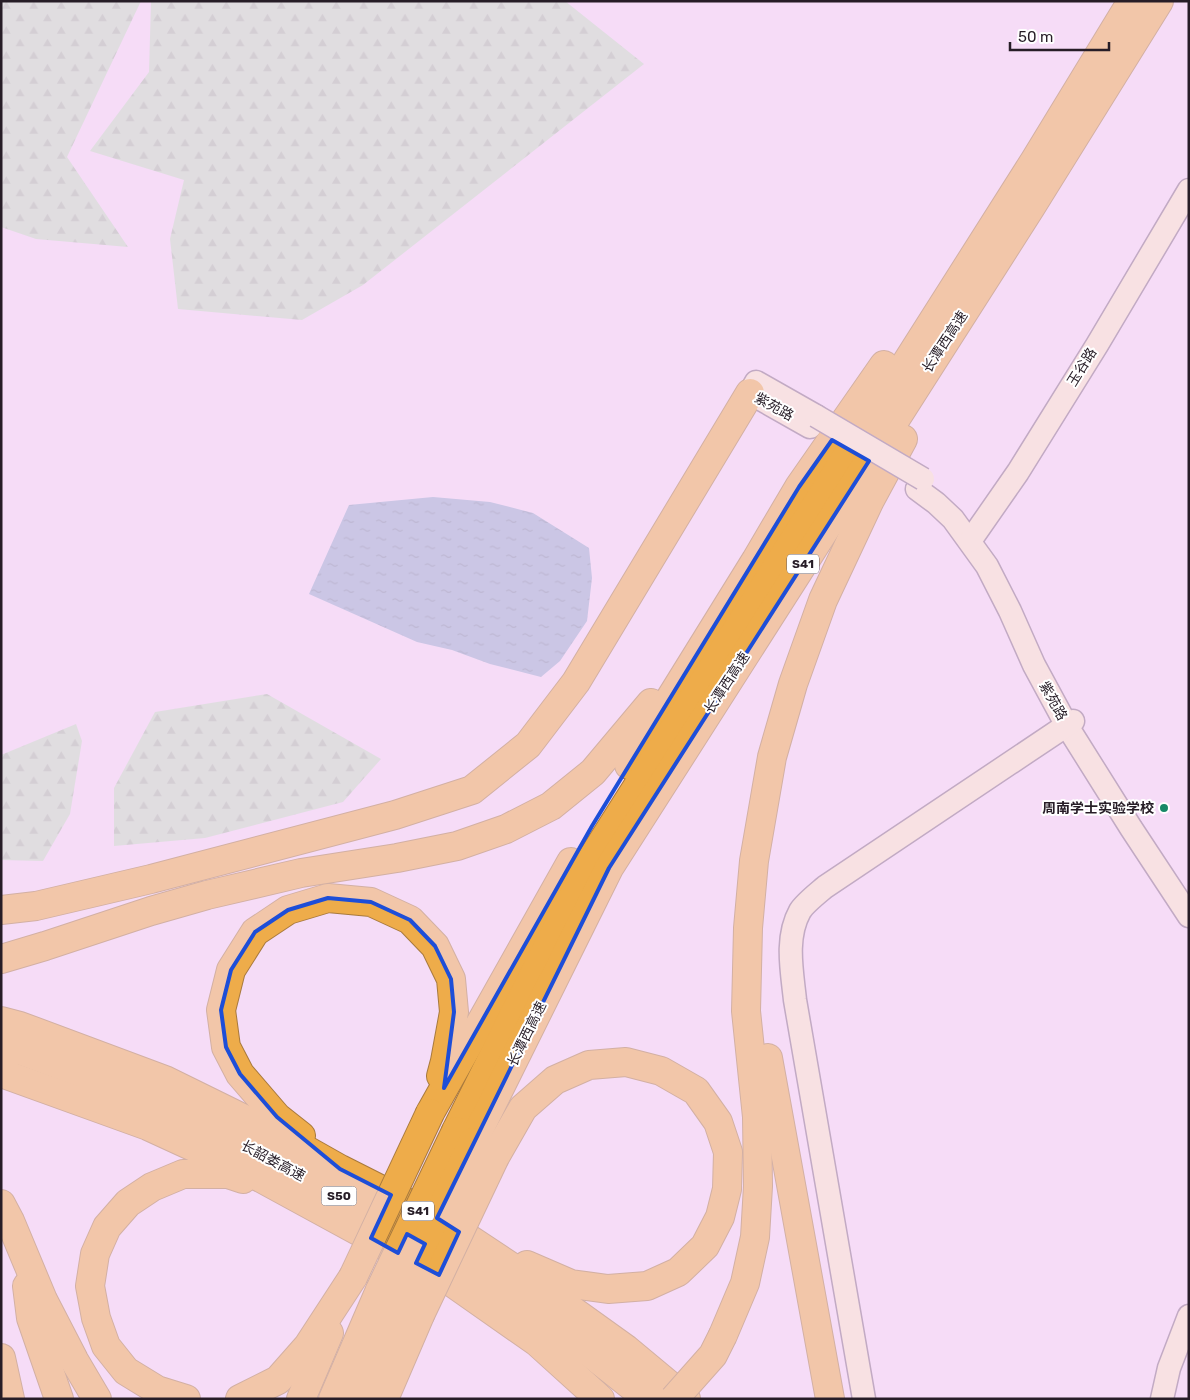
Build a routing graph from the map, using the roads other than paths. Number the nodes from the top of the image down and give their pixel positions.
1 (1132, 1) edge
2 (1159, 1) edge
3 (1035, 160) junction
4 (1189, 190) edge
5 (1189, 203) edge
6 (1031, 207) junction
7 (750, 393) joint
8 (975, 540) junction
9 (756, 560) junction
10 (1073, 727) junction
11 (754, 861) junction
12 (1189, 900) edge
13 (1, 910) edge
14 (1189, 916) edge
15 (1, 958) edge
16 (1, 1021) edge
17 (1, 1046) edge
18 (1, 1074) edge
19 (430, 1113) junction
20 (475, 1143) junction
21 (340, 1169) junction
22 (292, 1196) junction
23 (1, 1204) edge
24 (470, 1239) junction
25 (23, 1252) junction
26 (353, 1276) junction
27 (389, 1296) junction
28 (1189, 1316) edge
29 (1189, 1341) edge
30 (1, 1358) edge
31 (10, 1399) edge
32 (59, 1399) edge
33 (97, 1399) edge
34 (186, 1399) edge
35 (240, 1399) edge
36 (301, 1399) edge
37 (333, 1399) edge
38 (357, 1399) edge
39 (384, 1399) edge
40 (600, 1399) edge
41 (648, 1399) edge
42 (674, 1399) edge
43 (686, 1399) edge
44 (830, 1399) edge
45 (864, 1399) edge
46 (874, 1399) edge
47 (1162, 1399) edge
48 (1171, 1399) edge

1 - 3 highway, 长潭西高速 / S41
2 - 6 highway, 长潭西高速 / S41
3 - 9 highway
3 - 20 highway, 长潭西高速 / S41
4 - 8 street, 玉谷路
5 - 8 street, 玉谷路
6 - 11 highway
6 - 20 highway, 长潭西高速 / S41
7 - 8 street, 紫苑路, bridge
7 - 13 highway
8 - 10 street, 紫苑路
9 - 15 highway
9 - 19 highway
10 - 12 street, 紫苑路
10 - 14 street, 紫苑路
10 - 45 street
10 - 46 street
11 - 42 highway, bridge
11 - 44 highway
16 - 21 highway
17 - 41 highway, 长韶娄高速 / S50
18 - 22 highway, 长韶娄高速 / S50
19 - 21 highway
19 - 26 highway, bridge
20 - 24 highway
20 - 27 highway, 长潭西高速 / S41, bridge
20 - 39 highway, bridge
21 - 24 highway
22 - 34 highway
22 - 40 highway, 长韶娄高速 / S50
23 - 25 highway
24 - 43 highway
25 - 32 highway
25 - 33 highway
26 - 35 highway
26 - 36 highway
27 - 37 highway, 长潭西高速 / S41
27 - 38 highway, 长潭西高速 / S41
28 - 47 street
29 - 48 street
30 - 31 highway

